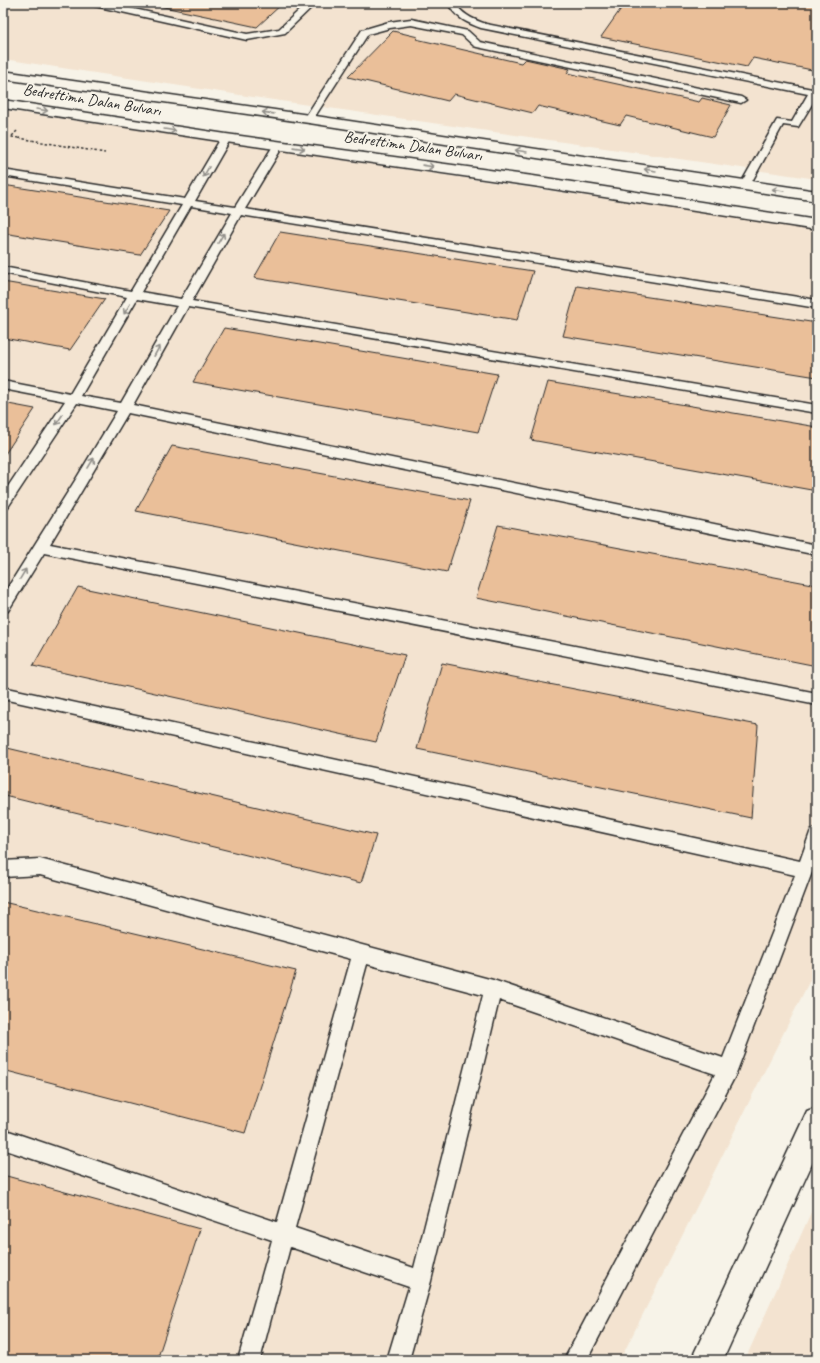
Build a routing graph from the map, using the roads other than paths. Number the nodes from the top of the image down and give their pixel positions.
1 (95, 3) edge
2 (312, 3) edge
3 (457, 3) edge
4 (3, 75) edge
5 (815, 93) edge
6 (741, 100) dead end
7 (3, 104) edge
8 (309, 119) junction
9 (226, 138) junction
10 (278, 146) junction
11 (3, 173) edge
12 (745, 185) junction
13 (817, 196) edge
14 (189, 202) junction
15 (238, 210) junction
16 (817, 225) edge
17 (3, 270) edge
18 (136, 295) junction
19 (184, 302) junction
20 (817, 304) edge
21 (3, 384) edge
22 (73, 399) junction
23 (125, 408) junction
24 (817, 409) edge
25 (3, 504) edge
26 (40, 547) junction
27 (817, 550) edge
28 (3, 607) edge
29 (3, 693) edge
30 (817, 699) edge
31 (817, 835) edge
32 (3, 869) edge
33 (804, 870) junction
34 (361, 954) junction
35 (493, 989) junction
36 (728, 1069) junction
37 (817, 1121) edge
38 (3, 1139) edge
39 (283, 1235) junction
40 (421, 1281) junction
41 (249, 1360) edge
42 (398, 1360) edge
43 (575, 1360) edge
44 (707, 1360) edge

1 - 2 lane
3 - 5 lane
8 -> 4 main road, Bedrettimn Dalan Bulvarı
5 - 12 lane
6 - 8 lane
7 -> 9 main road, Bedrettimn Dalan Bulvarı
12 -> 8 main road, Bedrettimn Dalan Bulvarı
9 - 10 main road, Bedrettimn Dalan Bulvarı
9 -> 14 lane
10 - 15 lane
10 -> 16 main road, Bedrettimn Dalan Bulvarı
11 - 14 lane
13 -> 12 main road, Bedrettimn Dalan Bulvarı
14 - 15 lane
14 - 18 lane
19 -> 15 lane
15 - 20 lane
17 - 18 lane
18 - 19 lane
18 -> 22 lane
23 -> 19 lane
19 - 24 lane
21 - 22 lane
22 - 23 lane
22 -> 25 lane
26 -> 23 lane
23 - 27 lane
28 -> 26 lane
26 - 30 lane
29 - 33 lane
31 - 33 lane
32 - 34 lane
33 - 36 lane
34 - 35 lane
34 - 39 lane
35 - 36 lane
35 - 40 lane
36 - 43 lane
37 - 44 main road
38 - 39 lane
39 - 40 lane
39 - 41 lane
40 - 42 lane

